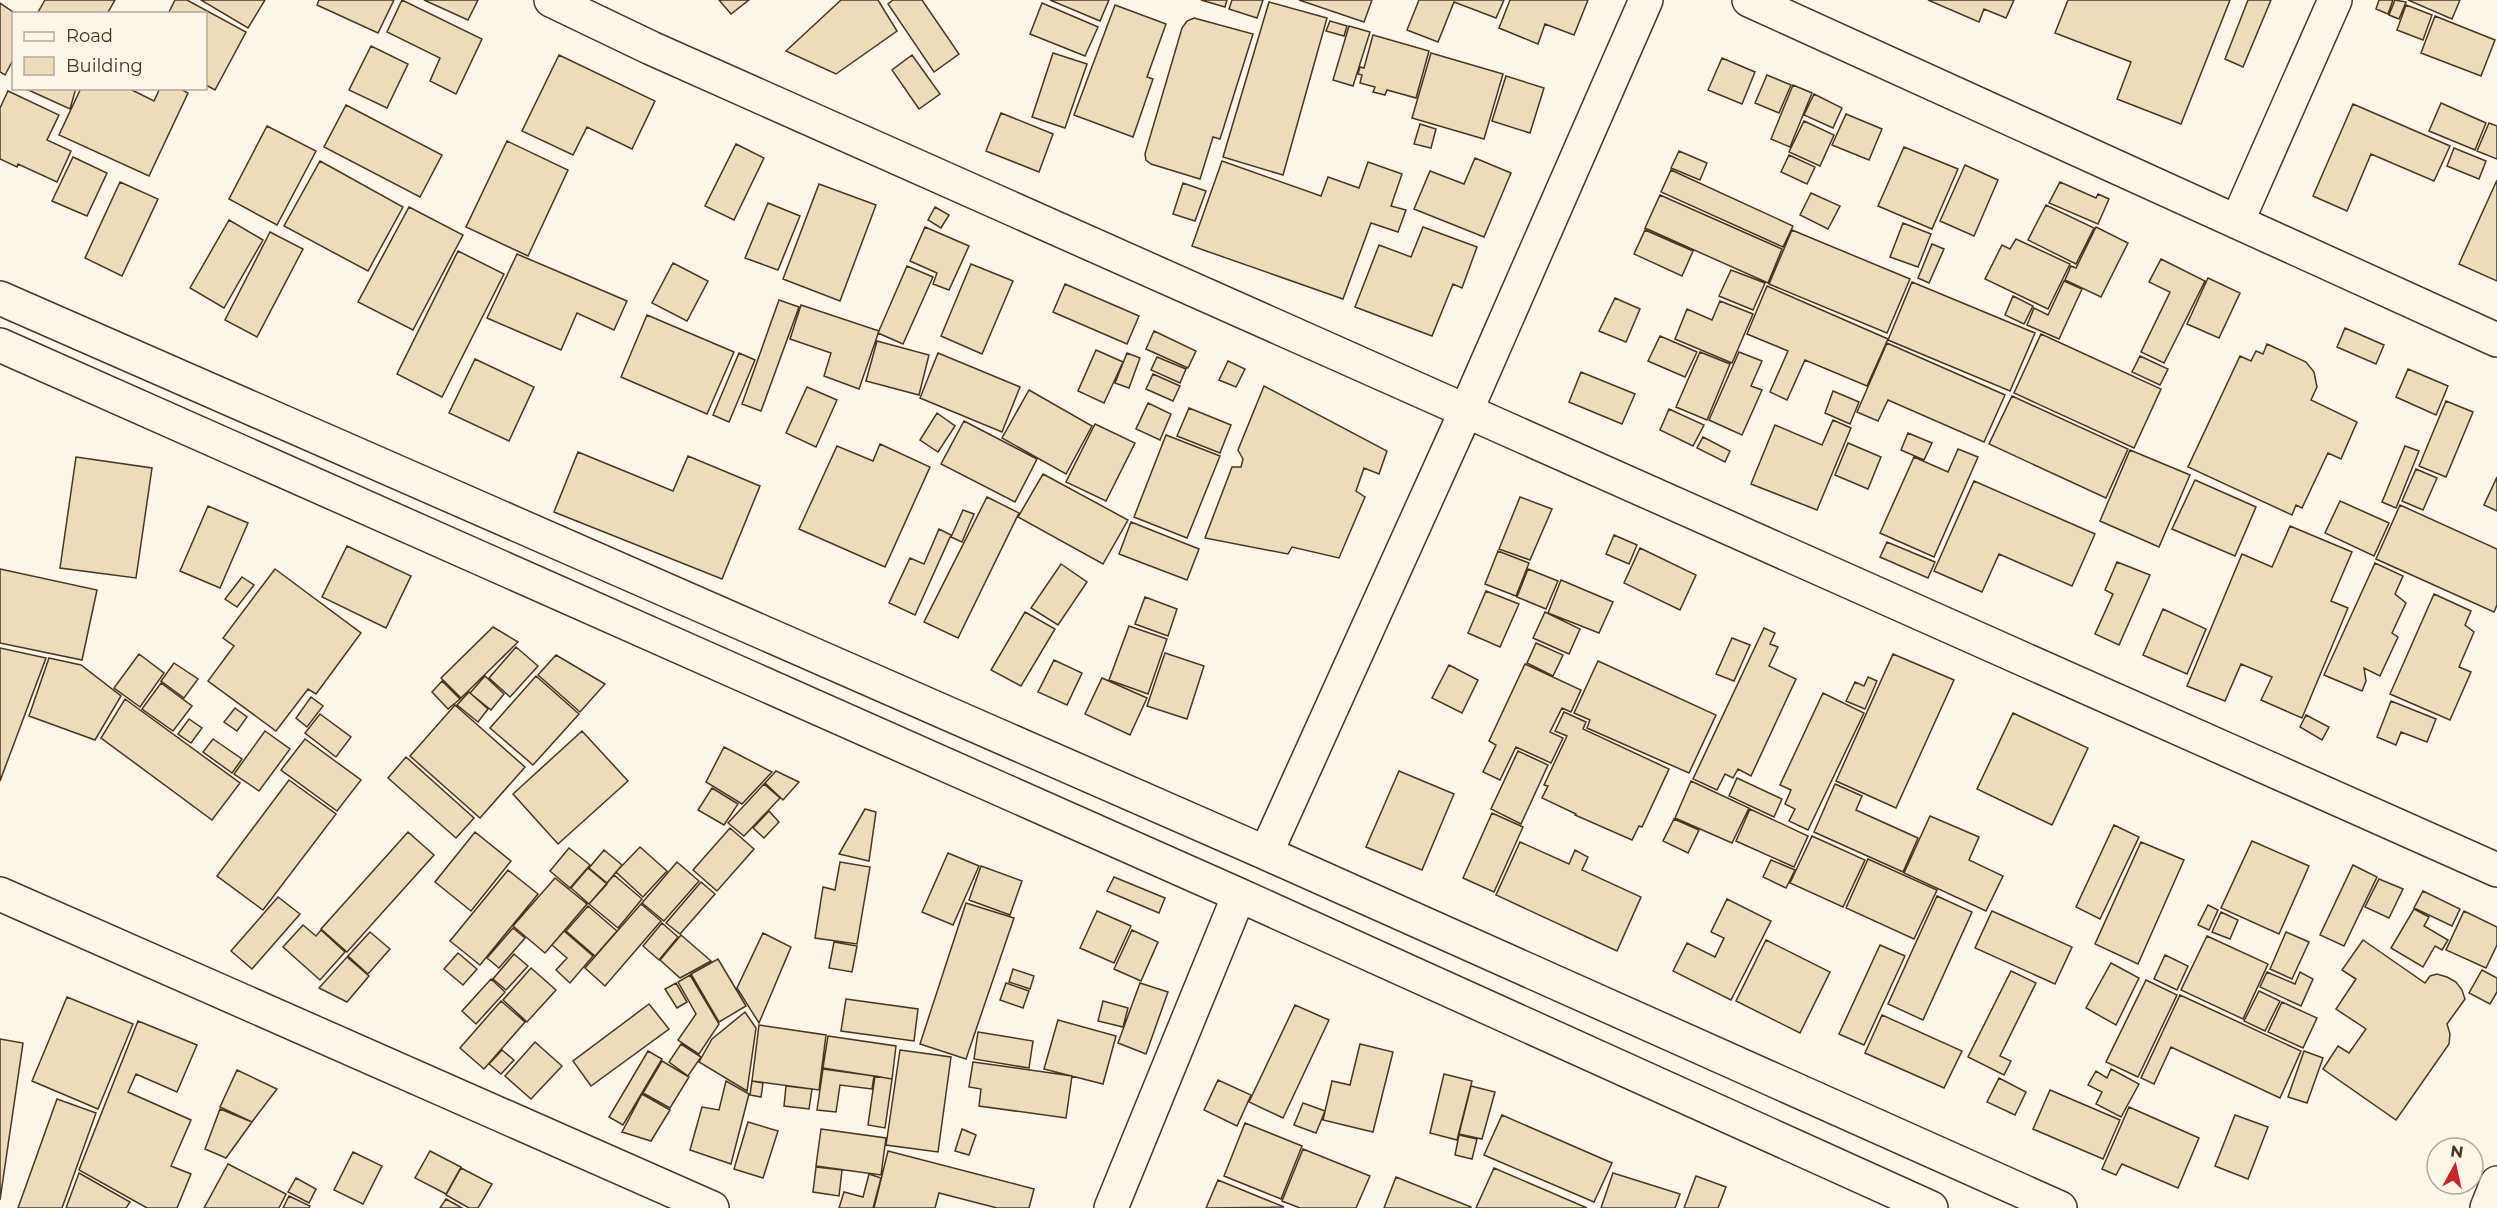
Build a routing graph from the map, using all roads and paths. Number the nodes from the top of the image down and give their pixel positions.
1 (551, 0) edge
2 (1646, 0) edge
3 (1749, 0) edge
4 (2335, 0) edge
5 (2237, 222) junction
6 (0, 298) edge
7 (2497, 340) edge
8 (0, 345) edge
9 (1466, 411) junction
10 (1266, 853) junction
11 (2497, 870) edge
12 (0, 894) edge
13 (1239, 895) junction
14 (2497, 1183) edge
15 (712, 1208) edge
16 (1111, 1208) edge
17 (1931, 1208) edge
18 (2060, 1208) edge
19 (2487, 1208) edge

1 - 9 street
2 - 9 street
3 - 5 street
4 - 5 street
5 - 7 street
6 - 10 street
8 - 13 street
9 - 10 street
9 - 11 street
10 - 18 street
12 - 15 street
13 - 16 street
13 - 17 street
14 - 19 street

